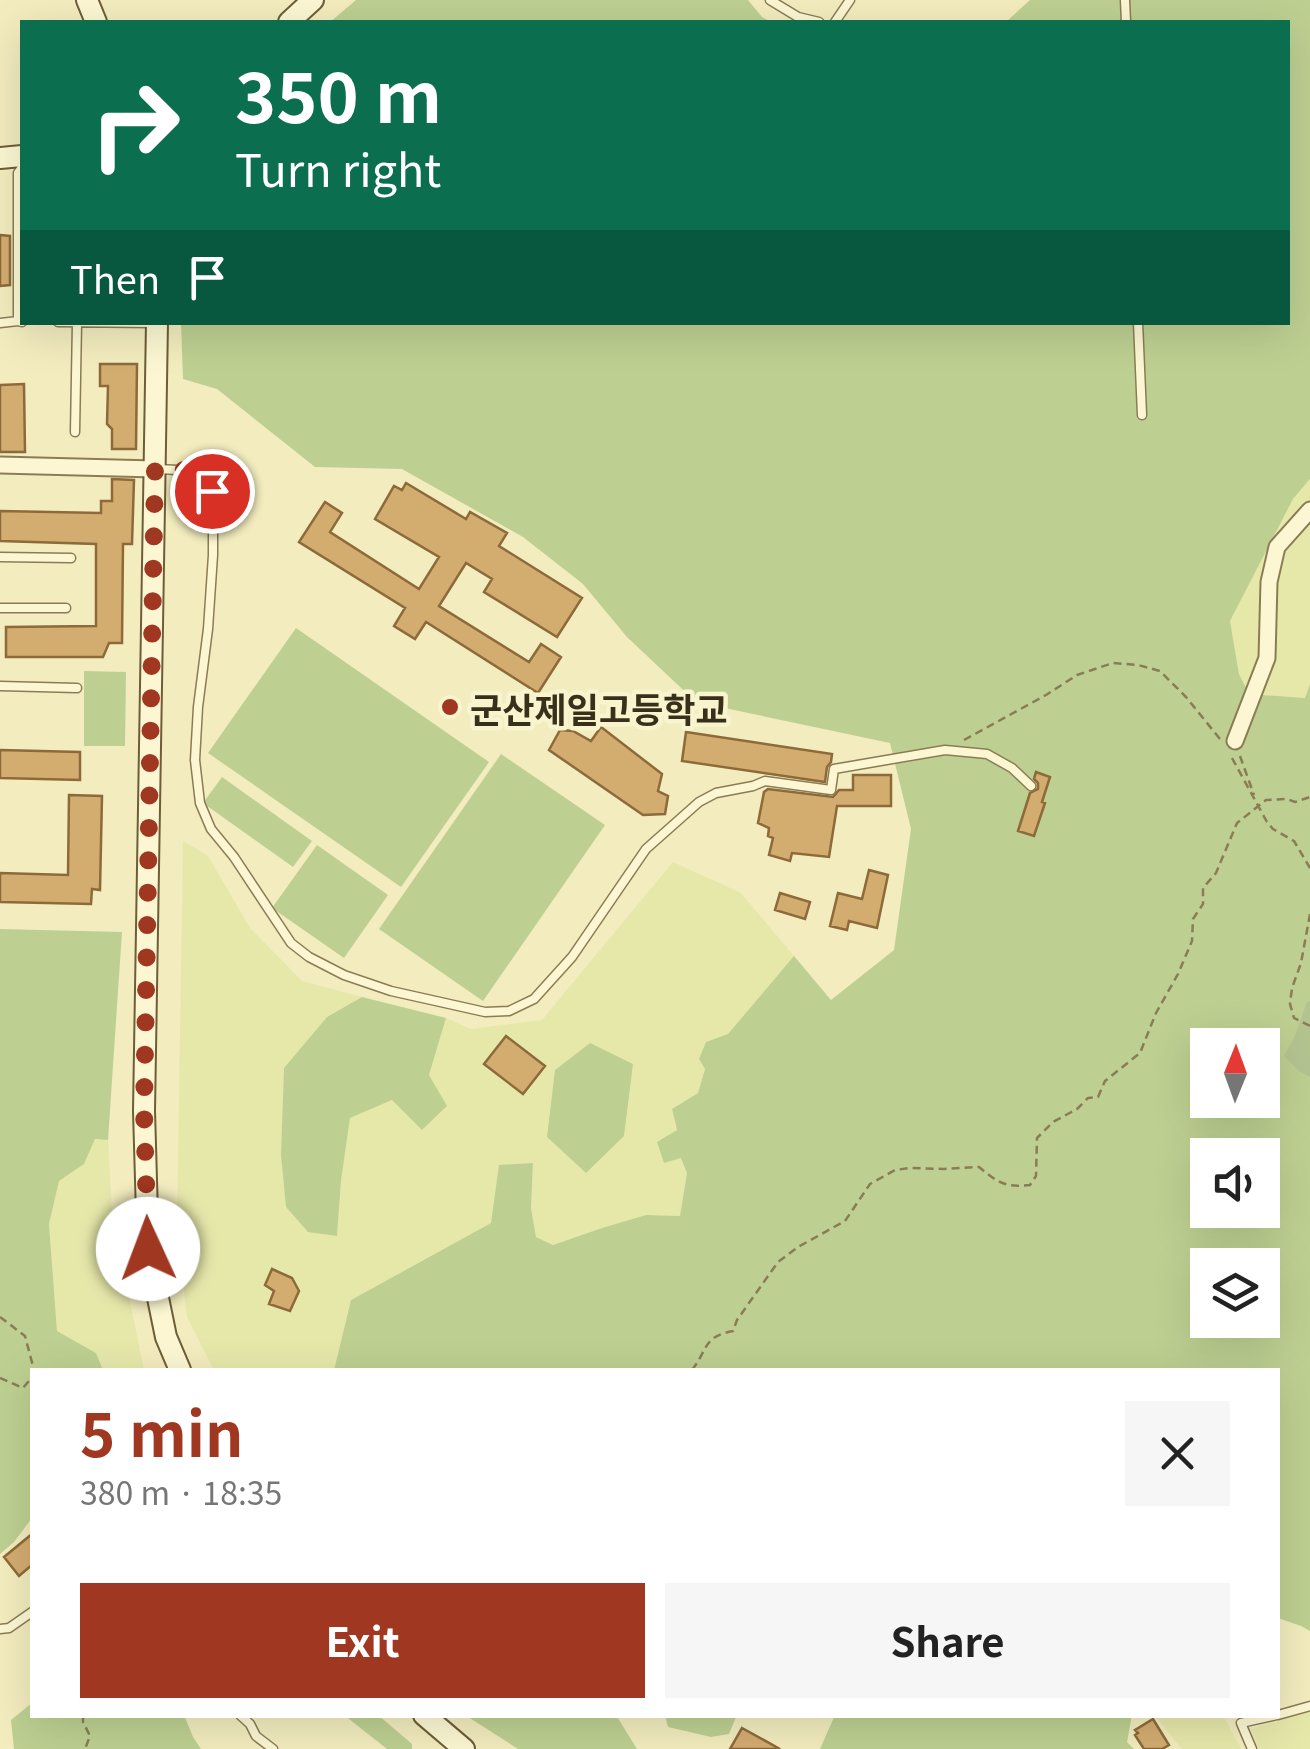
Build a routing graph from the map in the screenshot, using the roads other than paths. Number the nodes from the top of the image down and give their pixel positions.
1 (313, 0) edge
2 (770, 0) edge
3 (291, 20) edge
4 (810, 20) edge
5 (20, 170) edge
6 (20, 322) edge
7 (0, 323) edge
8 (77, 325) edge
9 (157, 325) edge
10 (1138, 325) edge
11 (1142, 415) dead end
12 (76, 432) dead end
13 (0, 465) edge
14 (155, 468) junction
15 (1310, 510) edge
16 (0, 557) edge
17 (71, 558) dead end
18 (0, 608) edge
19 (66, 608) dead end
20 (0, 686) edge
21 (77, 688) dead end
22 (1232, 747) road end
23 (1031, 786) dead end
24 (176, 1368) edge
25 (30, 1613) edge
26 (0, 1629) edge
27 (1310, 1706) edge
28 (1280, 1714) edge
29 (243, 1718) edge
30 (428, 1718) edge
31 (1264, 1718) edge
32 (273, 1749) edge
33 (464, 1749) edge
34 (1252, 1749) edge

1 - 3 street
2 - 4 lane
5 - 6 lane
6 - 7 lane
8 - 12 lane
9 - 14 street
10 - 11 lane
13 - 14 street
14 - 23 lane
14 - 24 street
15 - 22 street
16 - 17 lane
18 - 19 lane
20 - 21 lane
25 - 26 lane
27 - 28 lane
29 - 32 lane
30 - 33 street
31 - 34 lane

